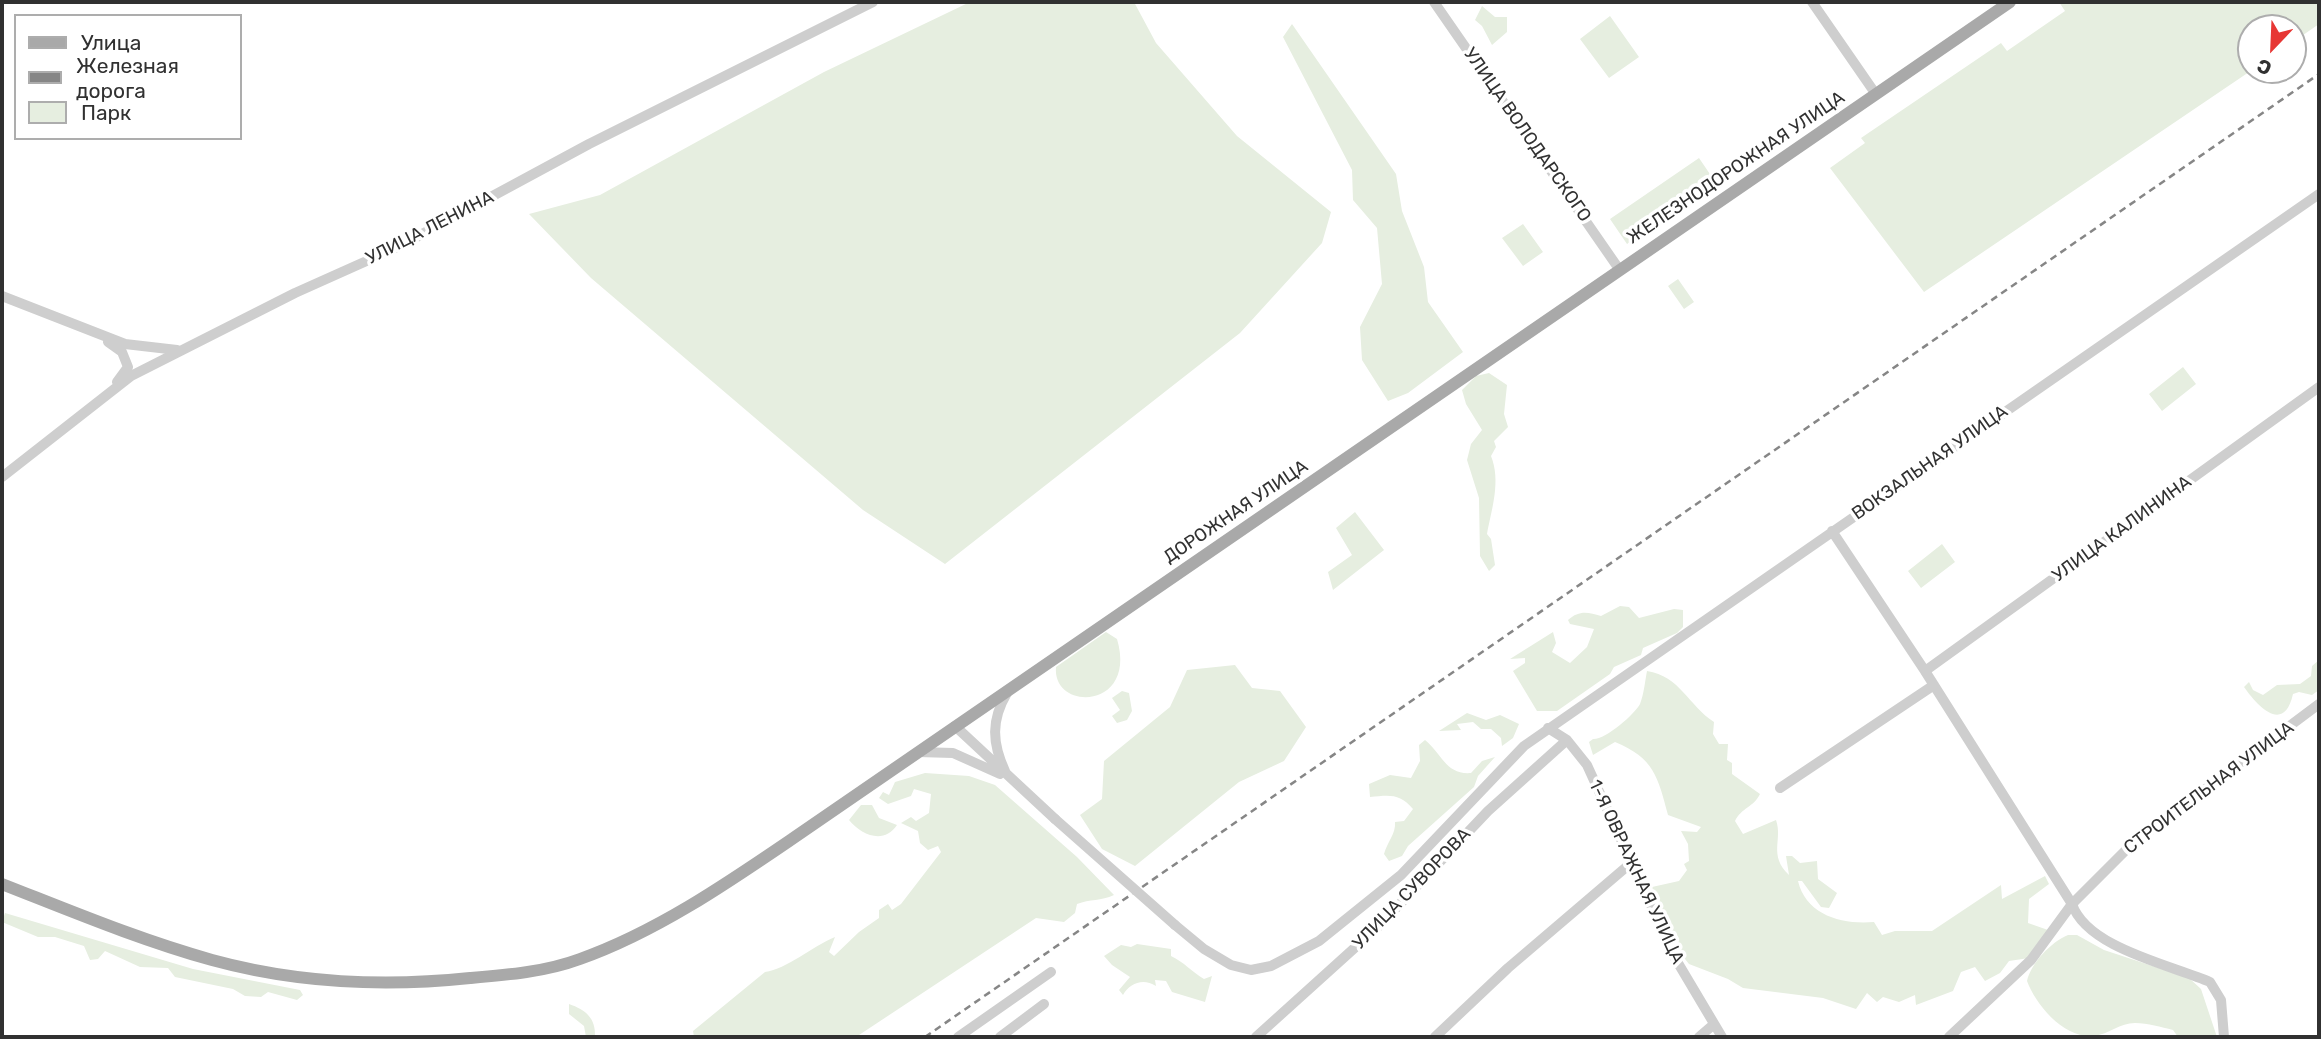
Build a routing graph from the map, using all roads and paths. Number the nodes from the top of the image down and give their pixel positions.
1 (873, 2) edge
2 (1434, 2) edge
3 (1812, 2) edge
4 (2010, 2) edge
5 (1875, 93) junction
6 (2319, 194) edge
7 (1619, 269) junction
8 (2, 296) edge
9 (99, 335) junction
10 (178, 350) junction
11 (1482, 365) joint
12 (2319, 387) edge
13 (114, 388) junction
14 (2, 477) edge
15 (1832, 531) junction
16 (1925, 671) junction
17 (1934, 685) junction
18 (1010, 688) junction
19 (2319, 704) edge
20 (956, 726) junction
21 (1545, 731) junction
22 (1567, 740) junction
23 (918, 752) junction
24 (1008, 778) junction
25 (1780, 788) dead end
26 (1631, 863) junction
27 (2, 884) edge
28 (2072, 904) junction
29 (1051, 972) dead end
30 (1044, 1004) dead end
31 (1713, 1025) junction
32 (958, 1037) edge
33 (1000, 1037) edge
34 (1256, 1037) edge
35 (1435, 1037) edge
36 (1699, 1037) edge
37 (1722, 1037) edge
38 (1949, 1037) edge
39 (2224, 1037) edge

1 - 10 street, УЛИЦА ЛЕНИНА
2 - 7 street, УЛИЦА ВОЛОДАРСКОГО
3 - 5 street
4 - 5 main road, ЖЕЛЕЗНОДОРОЖНАЯ УЛИЦА
5 - 7 main road, ЖЕЛЕЗНОДОРОЖНАЯ УЛИЦА
6 - 15 street, ВОКЗАЛЬНАЯ УЛИЦА
7 - 11 main road, ЖЕЛЕЗНОДОРОЖНАЯ УЛИЦА
8 - 9 street
9 - 10 street
9 - 13 street
10 - 13 street, УЛИЦА ЛЕНИНА
11 - 18 main road, ДОРОЖНАЯ УЛИЦА
12 - 16 street, УЛИЦА КАЛИНИНА
13 - 14 street, УЛИЦА ЛЕНИНА
15 - 16 street
15 - 21 street, ВОКЗАЛЬНАЯ УЛИЦА
16 - 17 street
17 - 25 street
17 - 28 street
18 - 20 main road, ДОРОЖНАЯ УЛИЦА
18 - 24 street
19 - 28 street, СТРОИТЕЛЬНАЯ УЛИЦА
20 - 23 main road, ДОРОЖНАЯ УЛИЦА
20 - 24 street
21 - 22 street, 1-Я ОВРАЖНАЯ УЛИЦА
21 - 24 street, ВОКЗАЛЬНАЯ УЛИЦА, bridge
22 - 26 street, 1-Я ОВРАЖНАЯ УЛИЦА
22 - 34 street, УЛИЦА СУВОРОВА
23 - 24 street
23 - 27 main road, ДОРОЖНАЯ УЛИЦА
26 - 31 street, 1-Я ОВРАЖНАЯ УЛИЦА
26 - 35 street
28 - 38 street, СТРОИТЕЛЬНАЯ УЛИЦА
28 - 39 street
29 - 32 street
30 - 33 street
31 - 36 street
31 - 37 street, 1-Я ОВРАЖНАЯ УЛИЦА

